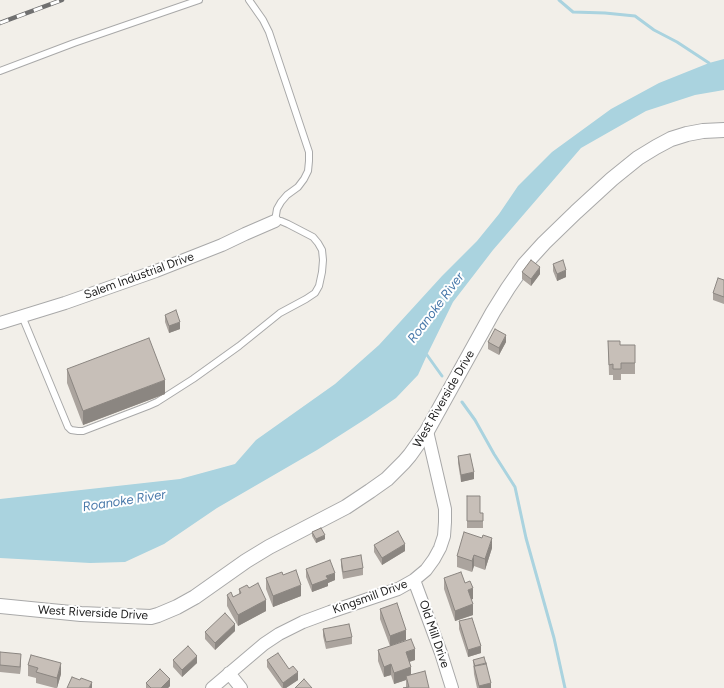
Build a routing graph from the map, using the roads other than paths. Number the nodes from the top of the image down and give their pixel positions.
1 (199, 0) edge
2 (249, 0) edge
3 (0, 71) edge
4 (724, 130) edge
5 (275, 222) junction
6 (22, 316) junction
7 (0, 323) edge
8 (427, 431) junction
9 (414, 580) junction
10 (0, 606) edge
11 (229, 673) junction
12 (212, 688) edge
13 (241, 688) edge
14 (452, 688) edge

1 - 3 lane
2 - 5 lane
4 - 8 street, West Riverside Drive
5 - 6 street, Salem Industrial Drive
5 - 6 lane
6 - 7 street, Salem Industrial Drive
8 - 9 street, Kingsmill Drive
8 - 10 street, West Riverside Drive
9 - 11 street, Kingsmill Drive
9 - 14 street, Old Mill Drive
11 - 12 street, Kingsmill Drive
11 - 13 street

